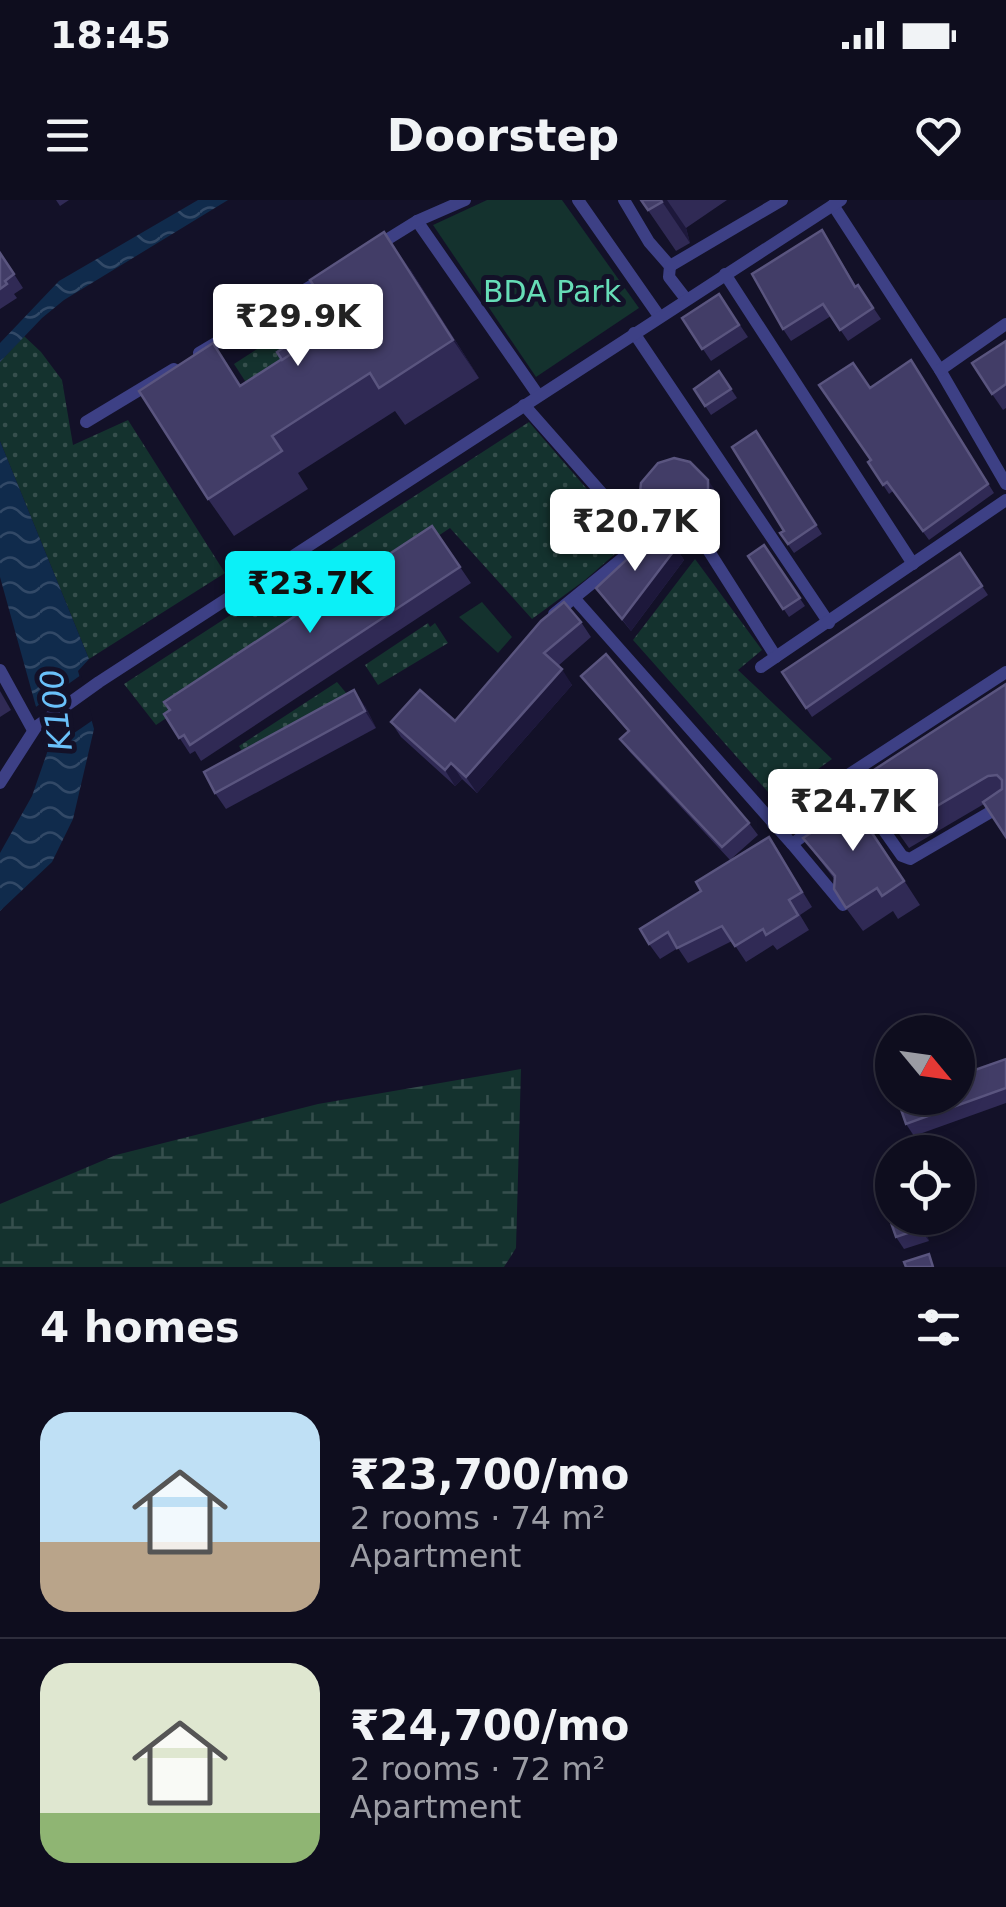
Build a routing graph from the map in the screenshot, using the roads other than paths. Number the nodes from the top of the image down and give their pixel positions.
1 (466, 200) edge
2 (578, 200) edge
3 (624, 200) edge
4 (782, 200) edge
5 (837, 202) edge
6 (417, 221) junction
7 (368, 252) edge
8 (670, 266) junction
9 (334, 272) edge
10 (725, 274) junction
11 (686, 299) junction
12 (659, 316) junction
13 (1006, 324) edge
14 (634, 332) junction
15 (940, 370) junction
16 (538, 395) junction
17 (524, 405) junction
18 (86, 422) dead end
19 (1006, 484) edge
20 (1006, 500) edge
21 (705, 545) dead end
22 (914, 564) junction
23 (575, 599) junction
24 (828, 623) junction
25 (538, 626) edge
26 (776, 657) junction
27 (761, 668) dead end
28 (0, 670) edge
29 (1006, 672) edge
30 (35, 729) junction
31 (896, 768) edge
32 (0, 783) edge
33 (859, 795) junction
34 (1006, 803) edge
35 (772, 824) junction
36 (792, 844) junction
37 (843, 906) edge

1 - 6 street
2 - 12 street
3 - 8 street
4 - 8 street
5 - 10 street
5 - 15 street
6 - 7 street
6 - 16 street
8 - 11 street
9 - 18 street
10 - 11 street
10 - 22 street
11 - 12 street
12 - 14 street
13 - 15 street
14 - 16 street
14 - 24 street
15 - 19 street
16 - 17 street
17 - 23 street
17 - 30 street
20 - 22 street
21 - 26 street
22 - 24 street
23 - 25 street
23 - 35 street
24 - 26 street
26 - 27 street
28 - 30 street
29 - 35 street
30 - 32 street
31 - 33 street
33 - 34 street
33 - 36 street
35 - 36 street
36 - 37 street

